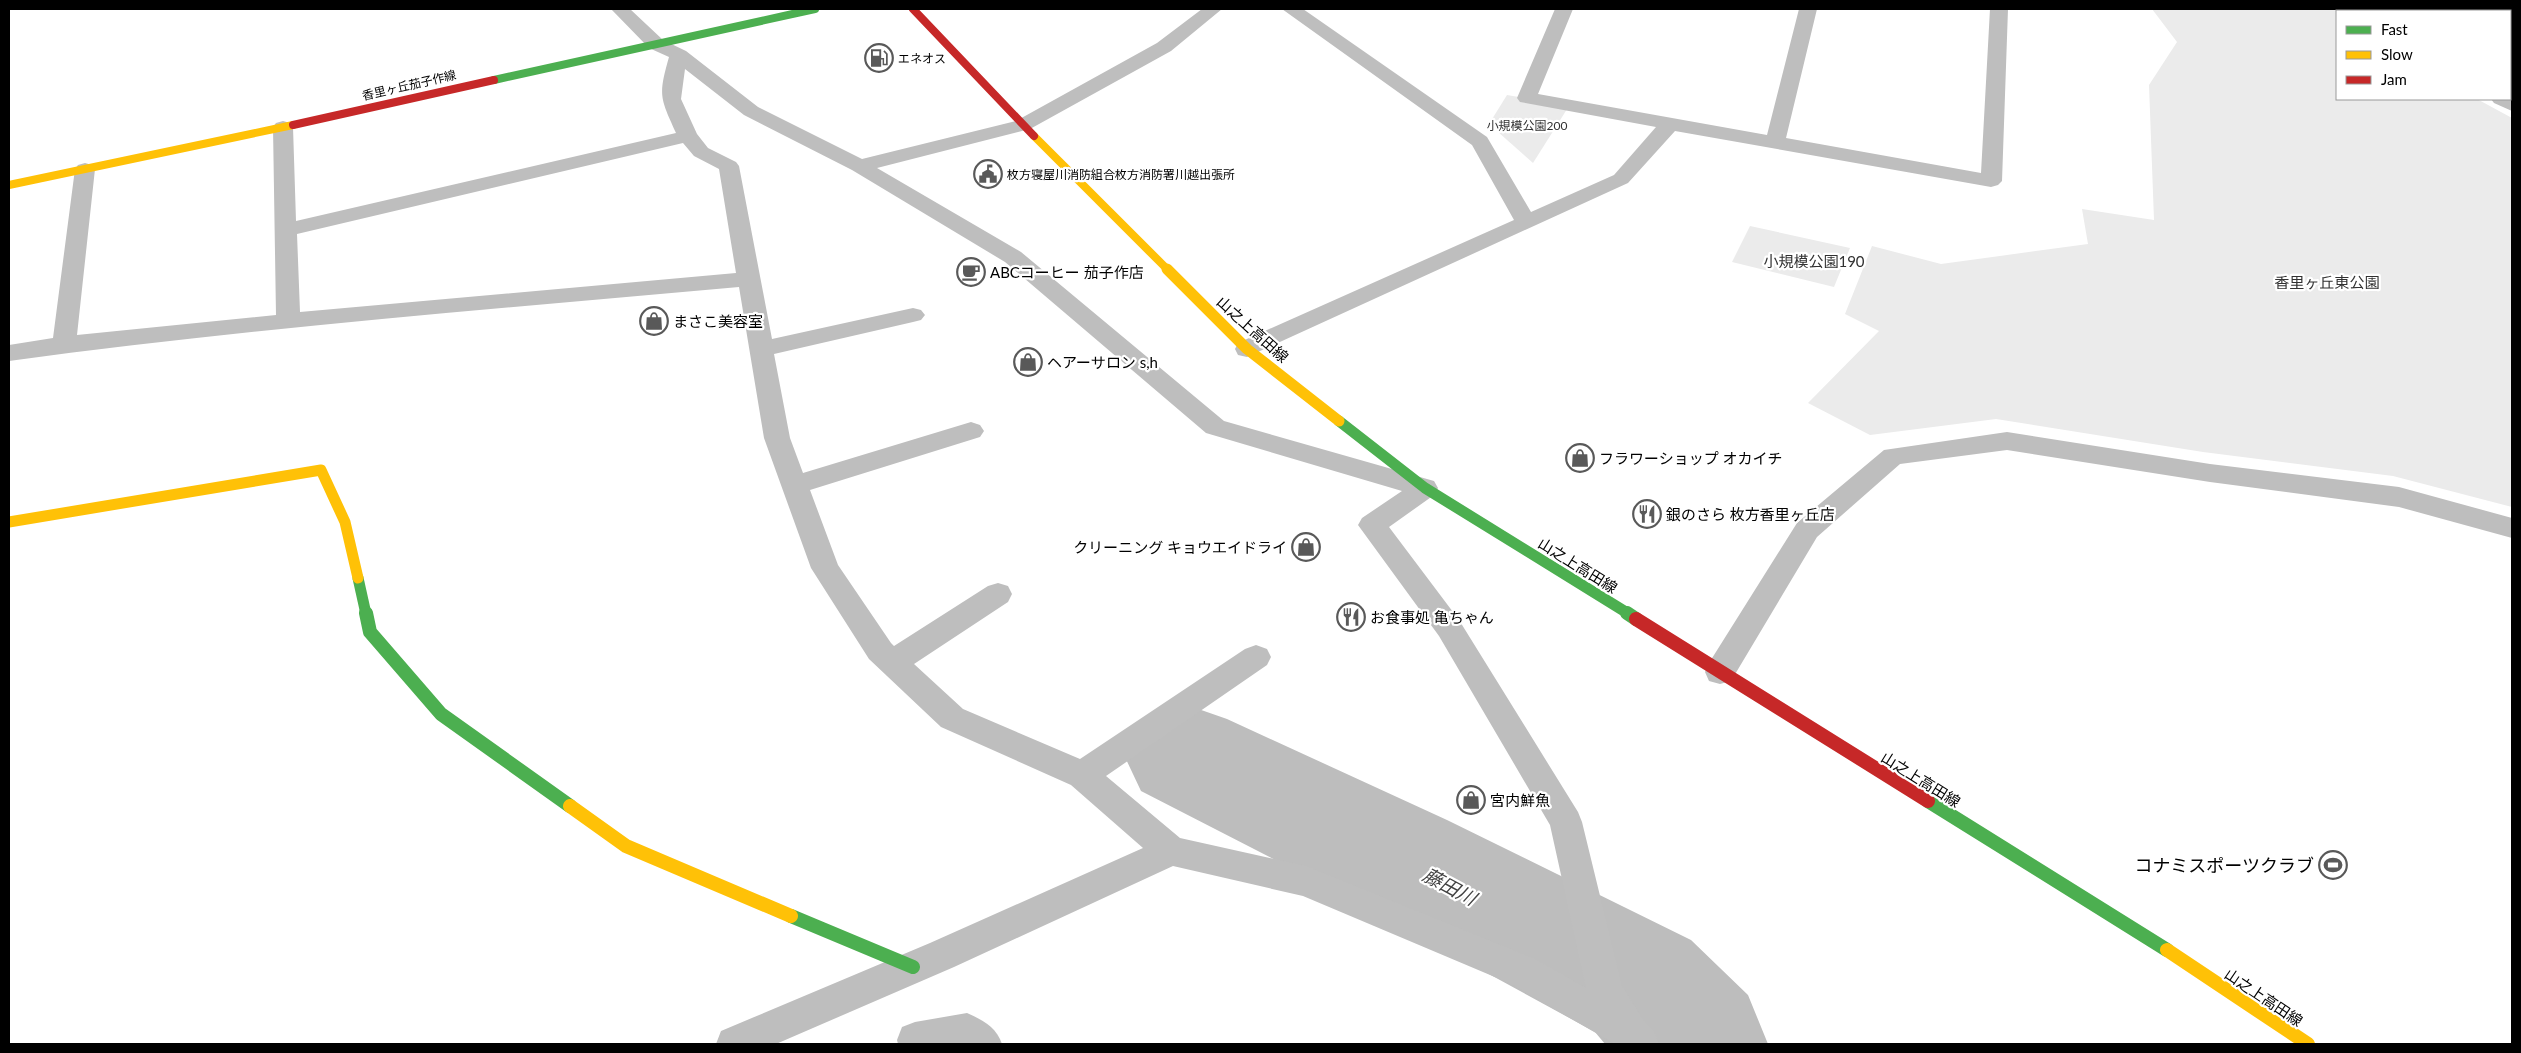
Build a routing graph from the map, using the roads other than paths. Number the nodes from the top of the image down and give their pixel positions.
1 (620, 9) edge
2 (816, 9) edge
3 (912, 9) edge
4 (1213, 9) edge
5 (1291, 9) edge
6 (1564, 9) edge
7 (1808, 9) edge
8 (2000, 9) edge
9 (667, 50) junction
10 (1670, 124) junction
11 (1023, 125) junction
12 (283, 127) junction
13 (688, 136) junction
14 (1774, 142) junction
15 (858, 166) junction
16 (85, 169) junction
17 (9, 185) edge
18 (1526, 222) junction
19 (287, 230) junction
20 (747, 280) junction
21 (913, 315) dead end
22 (288, 321) junction
23 (64, 344) junction
24 (760, 348) junction
25 (1247, 349) junction
26 (9, 353) edge
27 (971, 431) dead end
28 (794, 484) junction
29 (1425, 488) junction
30 (9, 522) edge
31 (2512, 528) edge
32 (998, 594) dead end
33 (1256, 657) dead end
34 (892, 664) junction
35 (1720, 672) junction
36 (1082, 775) junction
37 (1171, 851) junction
38 (913, 967) junction
39 (1636, 1039) edge
40 (915, 1040) dead end
41 (734, 1044) edge
42 (984, 1044) edge
43 (2308, 1044) edge

1 - 9 street
2 - 9 street, 香里ヶ丘茄子作線
3 - 11 street, 山之上高田線
4 - 11 street
5 - 18 street
6 - 10 street
7 - 14 street
8 - 14 street
9 - 12 street, 香里ヶ丘茄子作線
9 - 13 street
9 - 15 street
10 - 14 street
10 - 18 street
11 - 15 street
11 - 25 street, 山之上高田線
12 - 16 street, 香里ヶ丘茄子作線
12 - 19 street
13 - 19 street
13 - 20 street
15 - 29 street
16 - 17 street, 香里ヶ丘茄子作線
16 - 23 street
18 - 25 street
19 - 22 street
20 - 22 street
20 - 24 street
21 - 24 street
22 - 23 street
23 - 26 street
24 - 28 street
25 - 29 street, 山之上高田線
27 - 28 street
28 - 34 street
29 - 35 street, 山之上高田線
29 - 39 street
30 - 38 street
31 - 35 street
32 - 34 street
33 - 36 street
34 - 36 street
35 - 43 street, 山之上高田線
36 - 37 street
37 - 38 street
37 - 39 street
38 - 41 street
40 - 42 street

